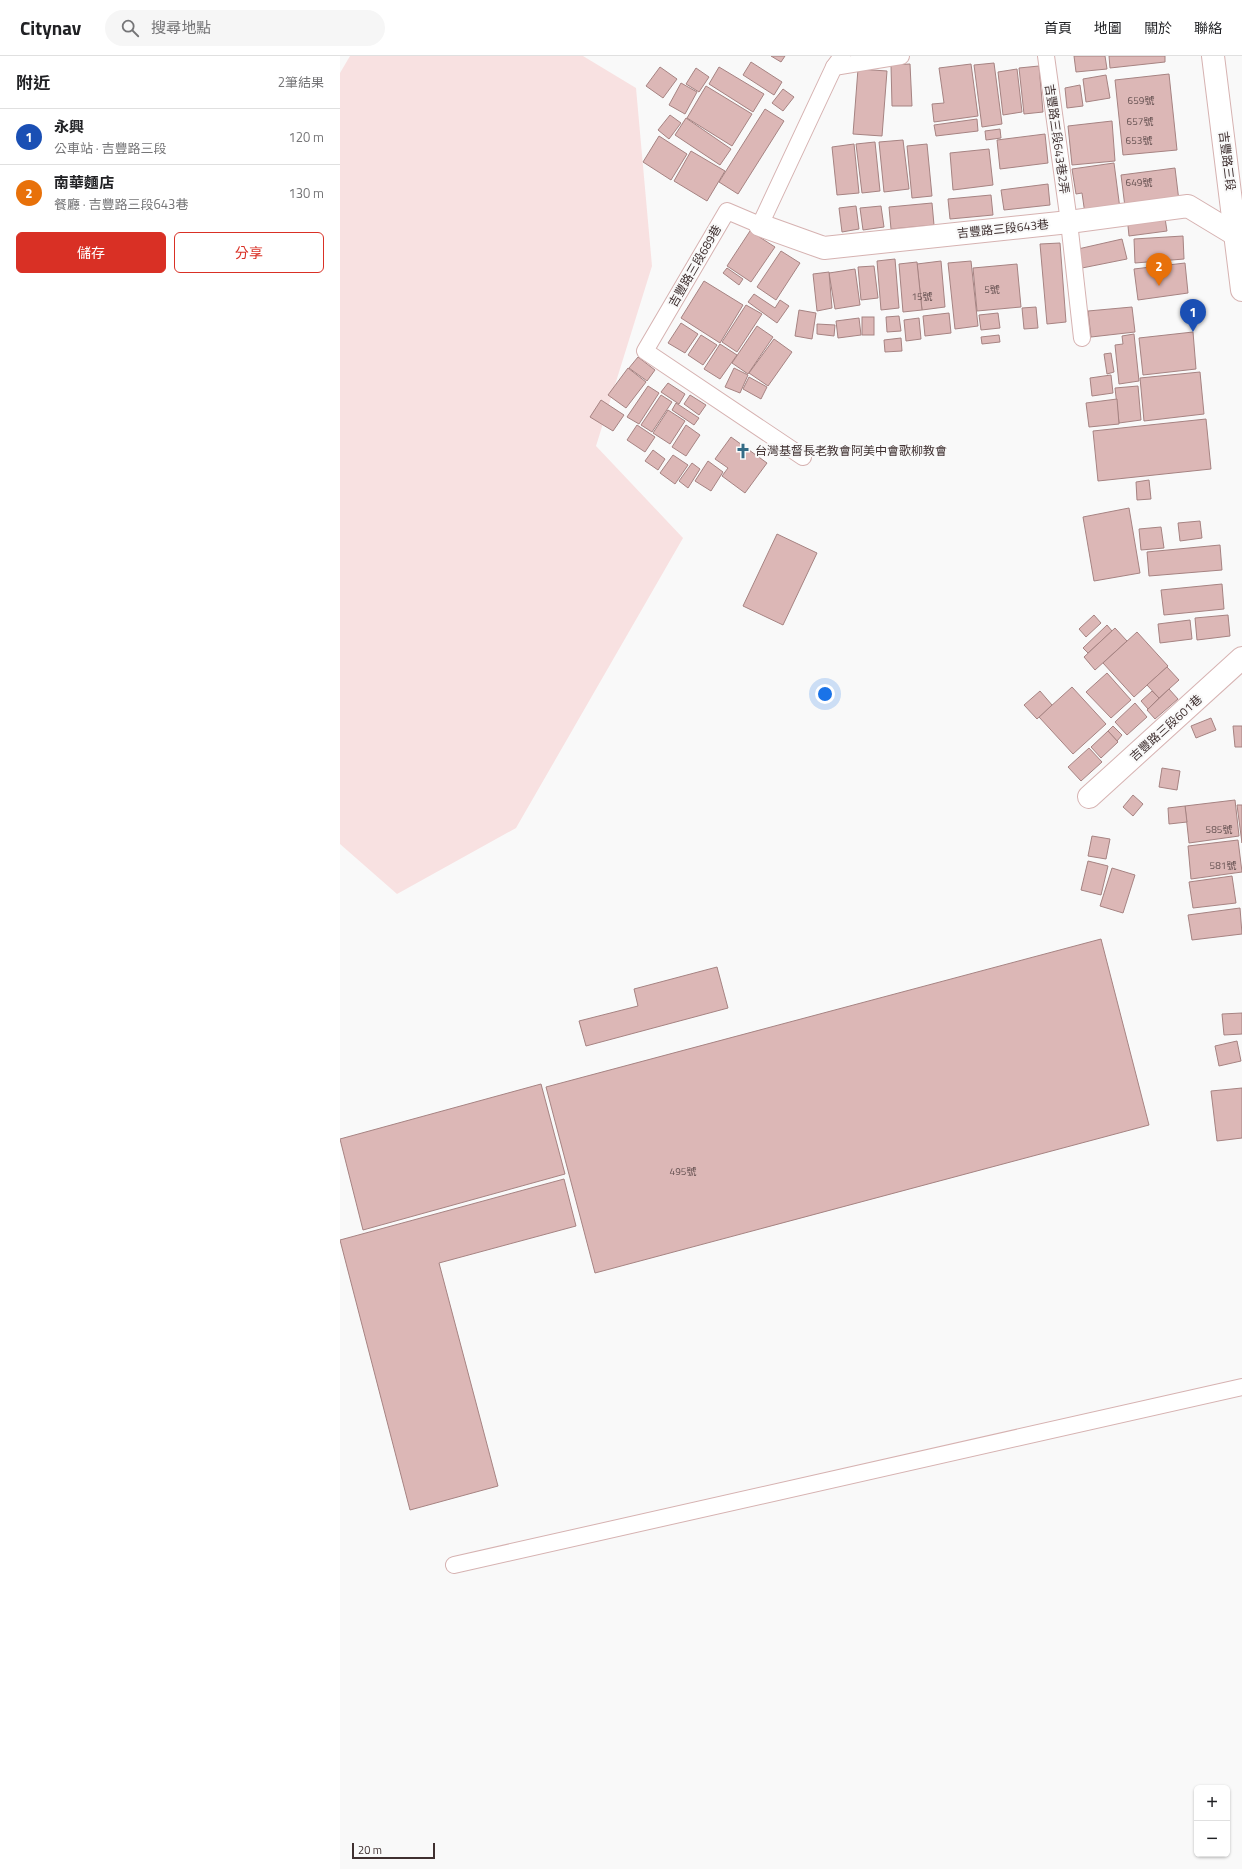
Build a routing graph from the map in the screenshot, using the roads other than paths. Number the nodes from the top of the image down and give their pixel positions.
1 (901, 56) edge
2 (1046, 56) edge
3 (1213, 56) edge
4 (838, 62) edge
5 (1069, 222) junction
6 (760, 225) junction
7 (1239, 234) edge
8 (1242, 290) edge
9 (1082, 338) dead end
10 (803, 457) dead end
11 (1242, 658) edge
12 (1089, 797) dead end
13 (1242, 1387) edge
14 (454, 1565) dead end

1 - 4 lane
2 - 5 lane, 吉豐路三段643巷2弄
3 - 7 street, 吉豐路三段
4 - 6 lane
5 - 6 street, 吉豐路三段643巷
5 - 7 street, 吉豐路三段643巷
5 - 9 lane, 吉豐路三段643巷2弄
6 - 10 lane, 吉豐路三段689巷
7 - 8 street, 吉豐路三段
11 - 12 street, 吉豐路三段601巷
13 - 14 lane

